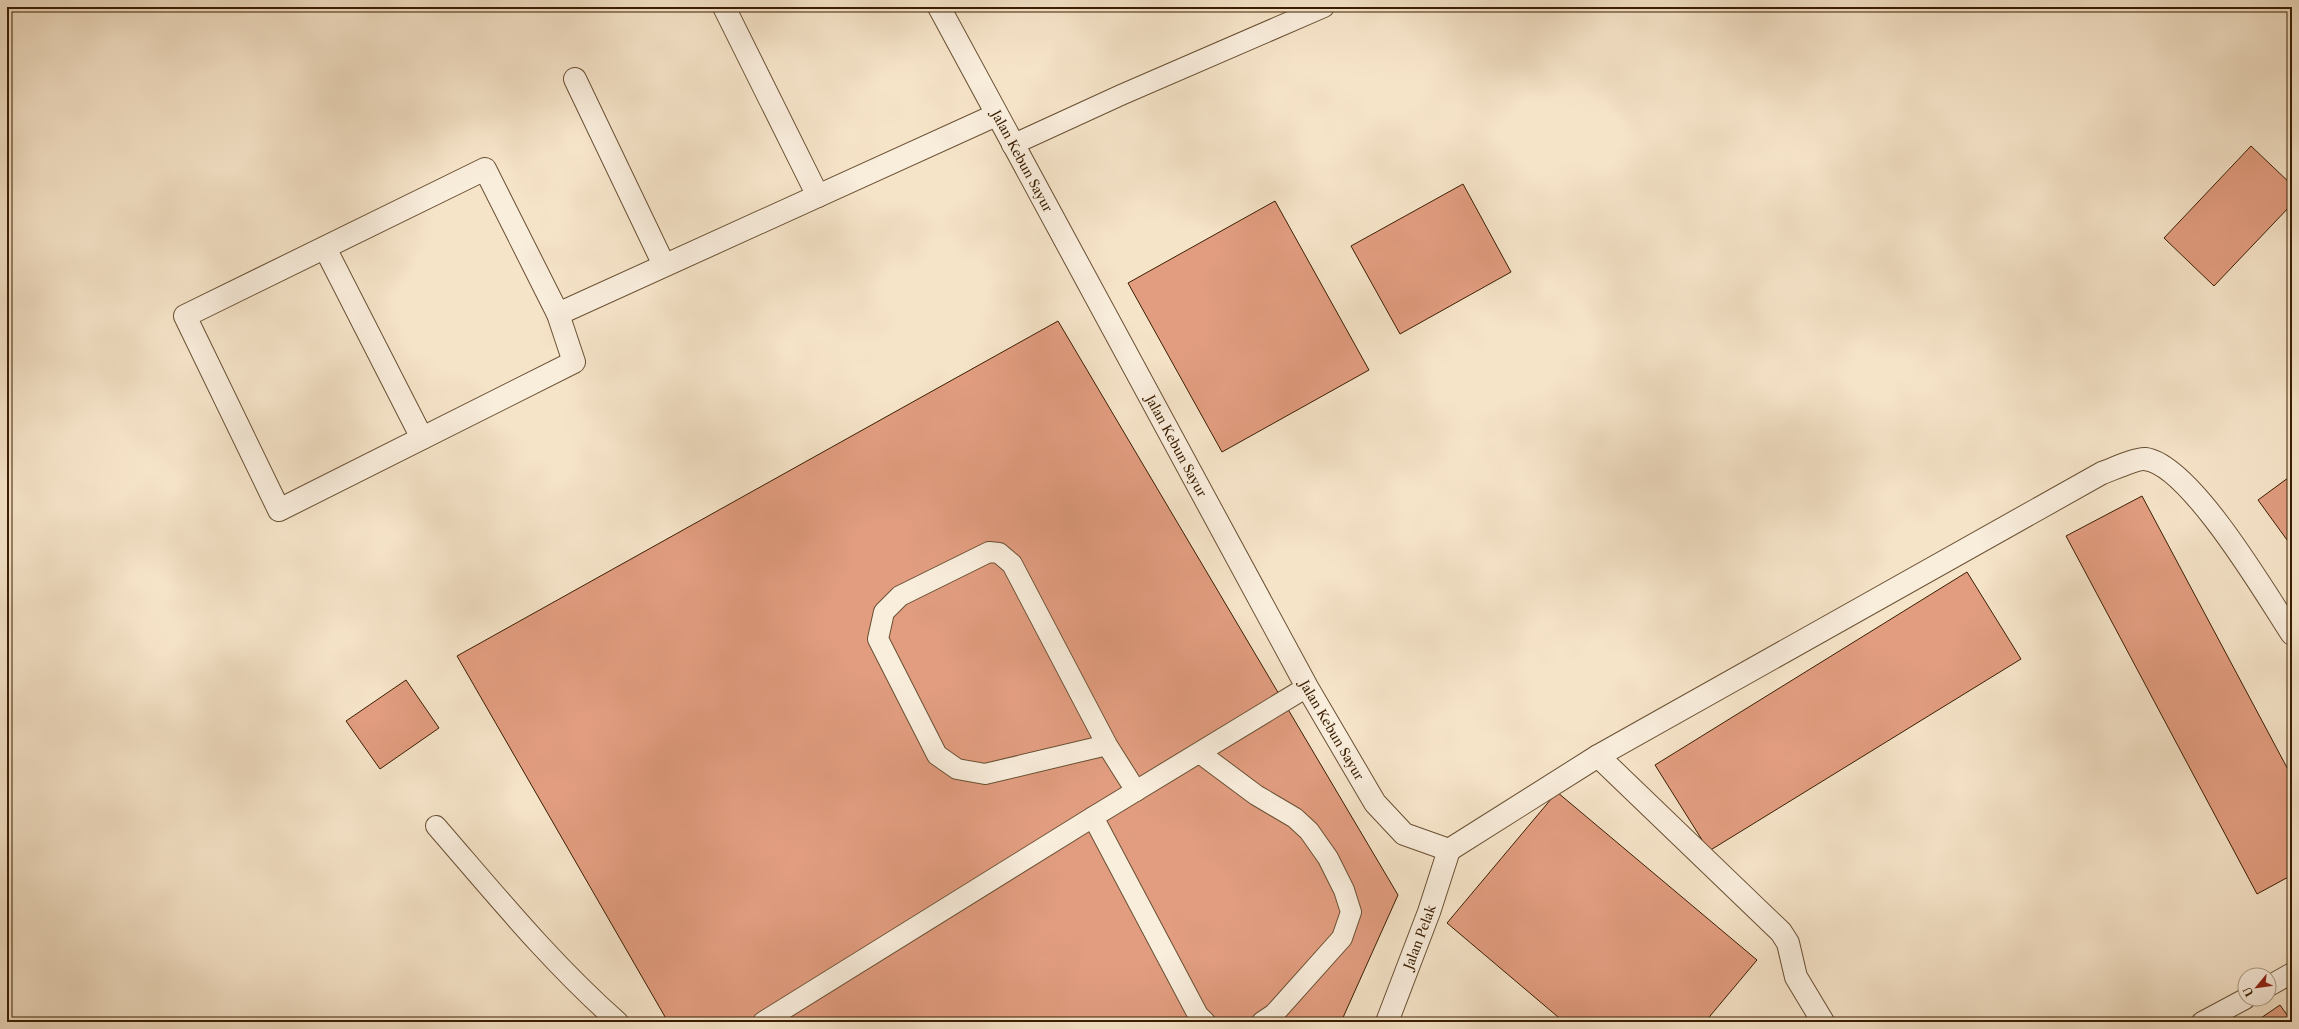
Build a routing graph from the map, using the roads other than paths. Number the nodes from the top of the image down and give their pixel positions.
1 (724, 7) edge
2 (938, 7) edge
3 (1324, 7) edge
4 (575, 79) dead end
5 (996, 115) junction
6 (1012, 145) junction
7 (818, 196) junction
8 (325, 248) junction
9 (664, 265) junction
10 (558, 314) junction
11 (422, 438) junction
12 (2292, 634) edge
13 (1308, 687) junction
14 (1107, 745) junction
15 (1200, 754) junction
16 (1598, 756) junction
17 (1136, 791) junction
18 (1093, 817) junction
19 (436, 826) dead end
20 (1449, 850) junction
21 (2292, 973) edge
22 (2277, 981) edge
23 (2237, 1003) edge
24 (618, 1022) edge
25 (763, 1022) edge
26 (1205, 1022) edge
27 (1262, 1022) edge
28 (1387, 1022) edge
29 (1823, 1022) edge
30 (2202, 1022) edge

1 - 7 street
2 - 5 street, Jalan Kebun Sayur
3 - 6 lane
4 - 9 street
5 - 6 street, Jalan Kebun Sayur
5 - 7 street
6 - 13 street, Jalan Kebun Sayur
7 - 9 street
8 - 10 street
8 - 11 street
8 - 11 street
9 - 10 street
10 - 11 street
12 - 16 street
13 - 15 lane
13 - 20 street, Jalan Kebun Sayur
14 - 14 lane
14 - 17 lane
15 - 17 lane
15 - 27 lane
16 - 20 street
16 - 29 street
17 - 18 lane
18 - 25 lane
18 - 26 lane
19 - 24 lane
20 - 28 street, Jalan Pelak
21 - 22 lane
23 - 30 lane

